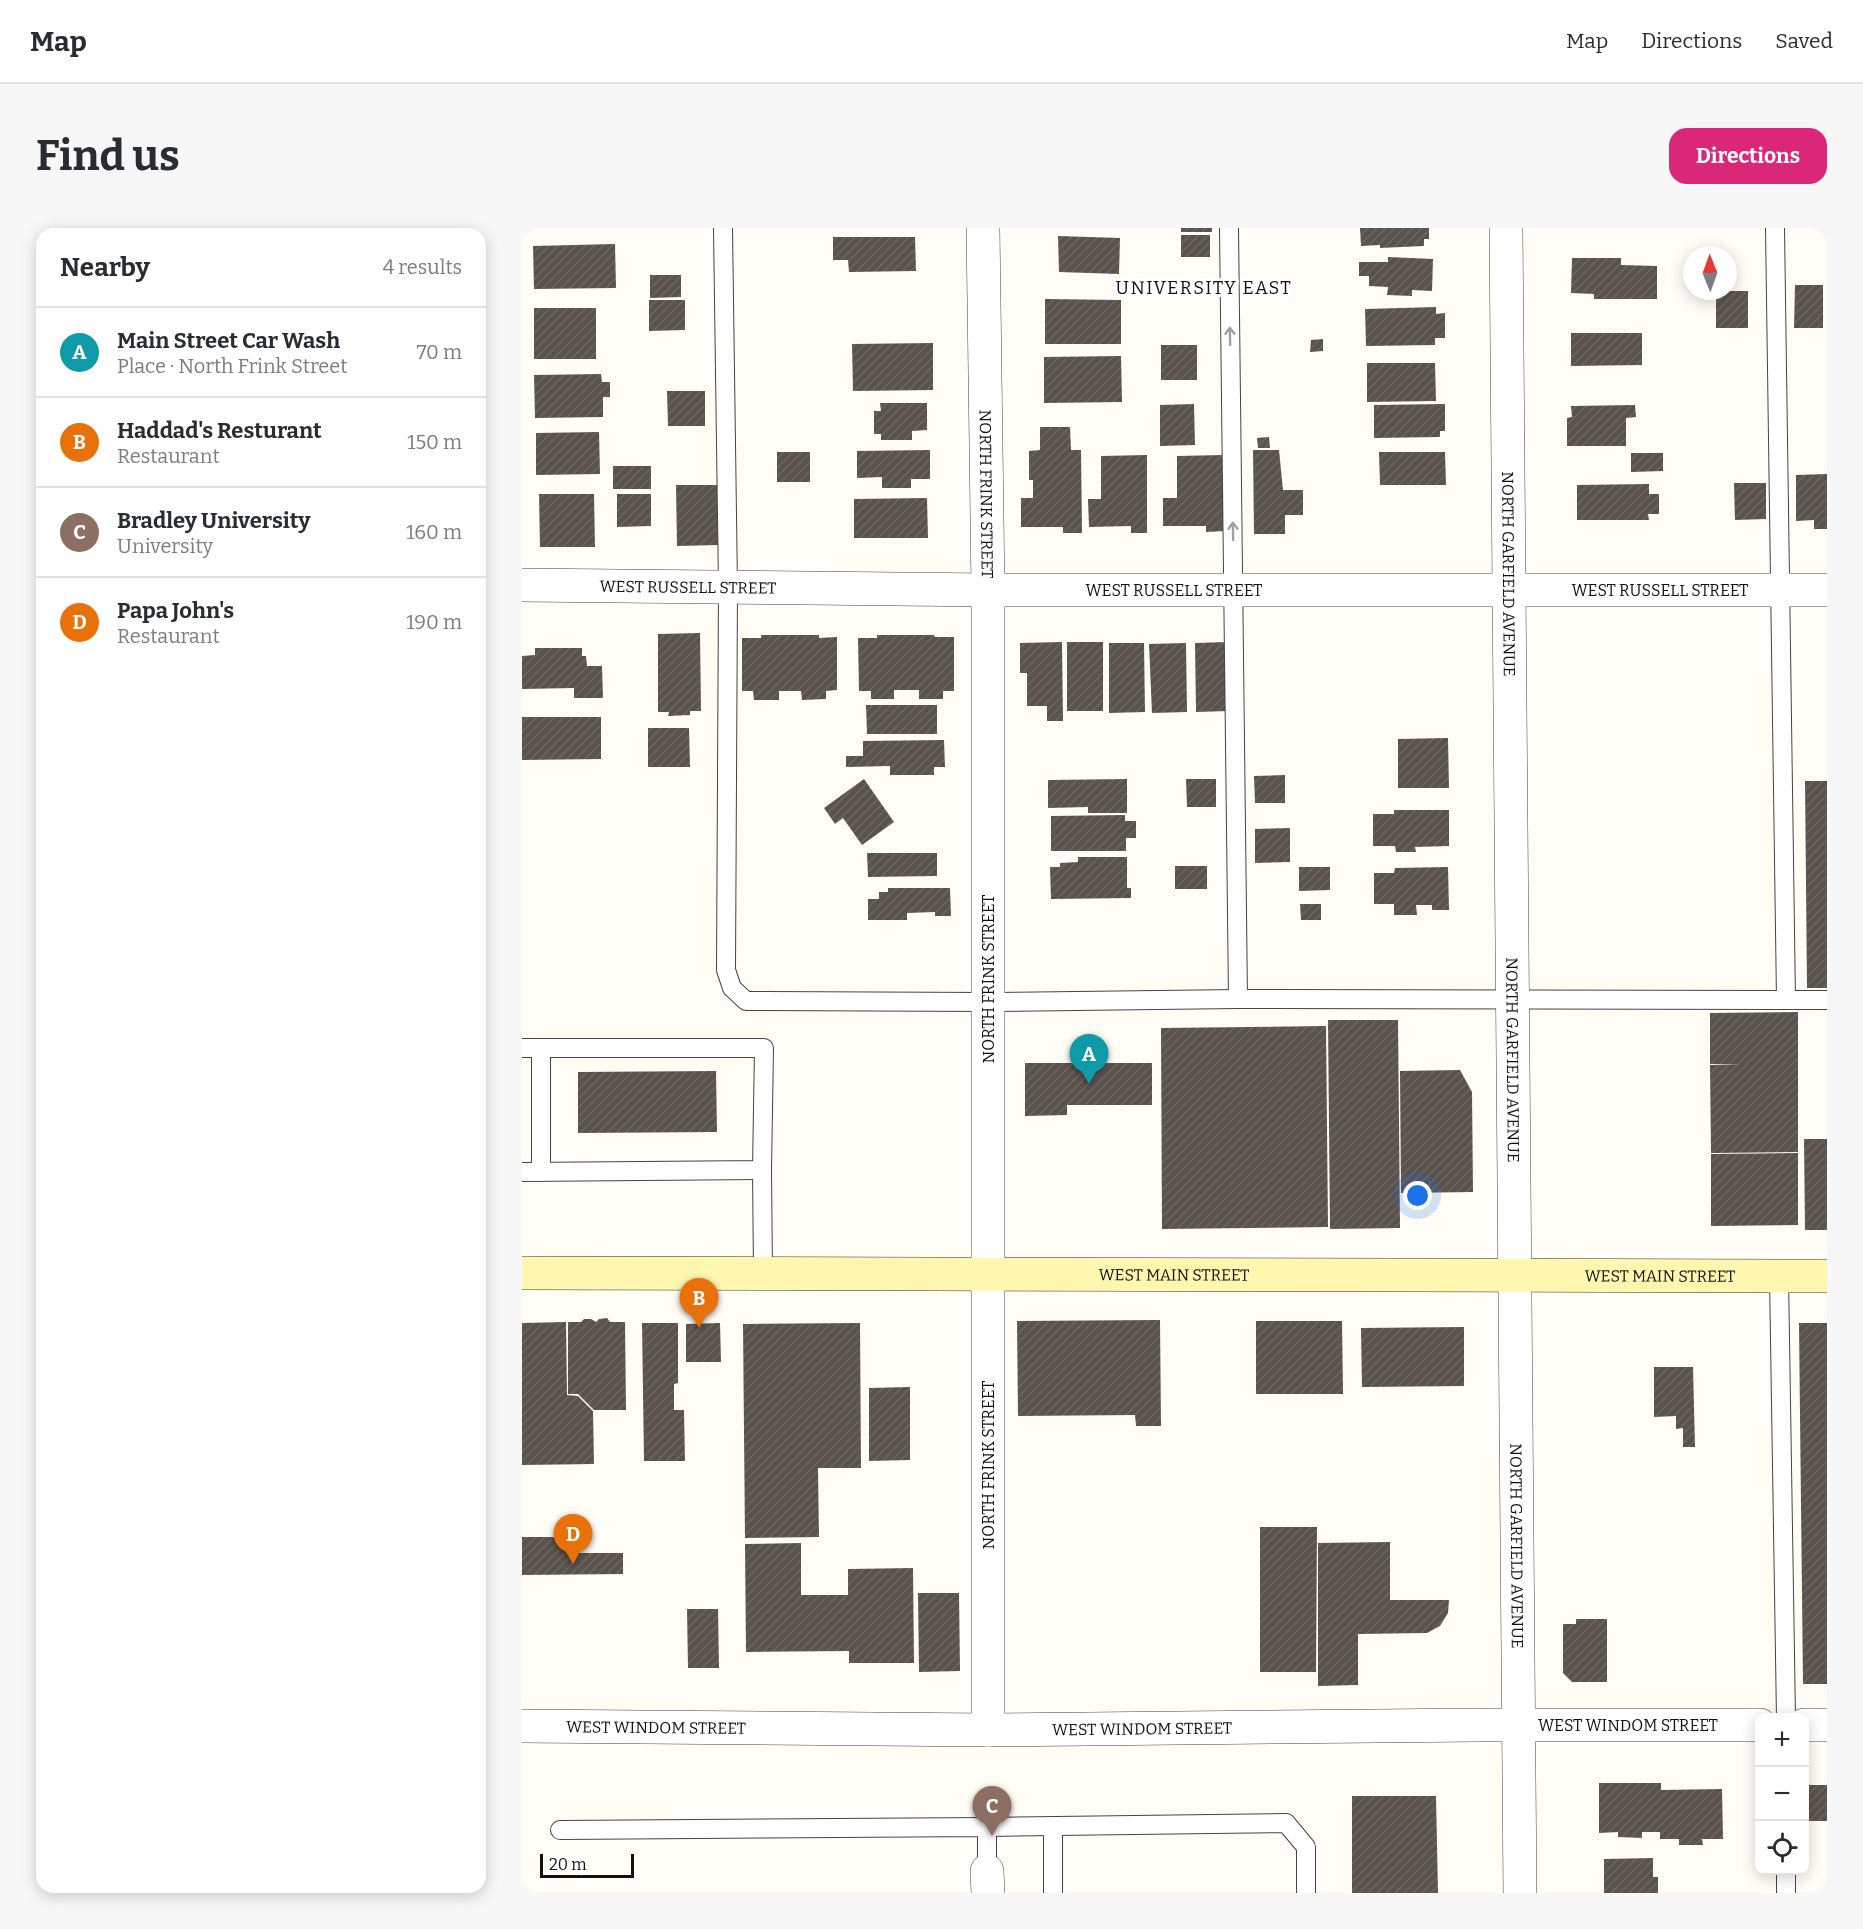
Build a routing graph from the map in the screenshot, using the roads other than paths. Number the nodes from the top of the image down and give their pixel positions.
1 (723, 228) edge
2 (984, 228) edge
3 (1229, 228) edge
4 (1506, 228) edge
5 (1775, 228) edge
6 (522, 585) edge
7 (728, 587) junction
8 (1509, 589) junction
9 (988, 590) junction
10 (1233, 590) junction
11 (1780, 590) junction
12 (1827, 590) edge
13 (1238, 999) junction
14 (1512, 999) junction
15 (1786, 1000) junction
16 (1827, 1000) edge
17 (988, 1002) junction
18 (522, 1048) edge
19 (541, 1048) junction
20 (762, 1170) junction
21 (522, 1172) edge
22 (541, 1172) junction
23 (522, 1273) edge
24 (763, 1273) junction
25 (988, 1274) junction
26 (1515, 1276) junction
27 (1779, 1276) junction
28 (1827, 1276) edge
29 (1785, 1713) edge
30 (1755, 1725) edge
31 (1809, 1725) edge
32 (1827, 1725) edge
33 (522, 1726) edge
34 (1517, 1726) junction
35 (988, 1730) junction
36 (1053, 1826) junction
37 (987, 1827) junction
38 (561, 1830) dead end
39 (1786, 1875) edge
40 (987, 1882) edge
41 (1053, 1893) edge
42 (1306, 1893) edge
43 (1520, 1893) edge
44 (1786, 1893) edge

1 - 7 lane
2 - 9 street, NORTH FRINK STREET
10 -> 3 lane
4 - 8 street, NORTH GARFIELD AVENUE
5 - 11 lane
6 - 7 street, WEST RUSSELL STREET
7 - 9 street, WEST RUSSELL STREET
7 - 17 lane
8 - 10 street, WEST RUSSELL STREET
8 - 11 street, WEST RUSSELL STREET
8 - 14 street, NORTH GARFIELD AVENUE
9 - 10 street, WEST RUSSELL STREET
9 - 17 street, NORTH FRINK STREET
10 - 13 lane
11 - 12 street, WEST RUSSELL STREET
11 - 15 lane
13 - 14 lane
13 - 17 lane
14 - 15 lane
14 - 26 street, NORTH GARFIELD AVENUE
15 - 16 lane
17 - 25 street, NORTH FRINK STREET
18 - 19 lane
19 - 20 lane
19 - 22 lane
20 - 22 lane
20 - 24 lane
21 - 22 lane
23 - 24 main road, WEST MAIN STREET
24 - 25 main road, WEST MAIN STREET
25 - 26 main road, WEST MAIN STREET
25 - 35 street, NORTH FRINK STREET
26 - 27 main road, WEST MAIN STREET
26 - 34 street, NORTH GARFIELD AVENUE
27 - 28 main road, WEST MAIN STREET
27 - 29 lane
30 - 34 street, WEST WINDOM STREET
31 - 32 street
33 - 35 street, WEST WINDOM STREET
34 - 35 street, WEST WINDOM STREET
34 - 43 street, NORTH GARFIELD AVENUE
36 - 37 lane
36 - 41 lane
36 - 42 lane
37 - 38 lane
37 - 40 lane
39 - 44 lane

